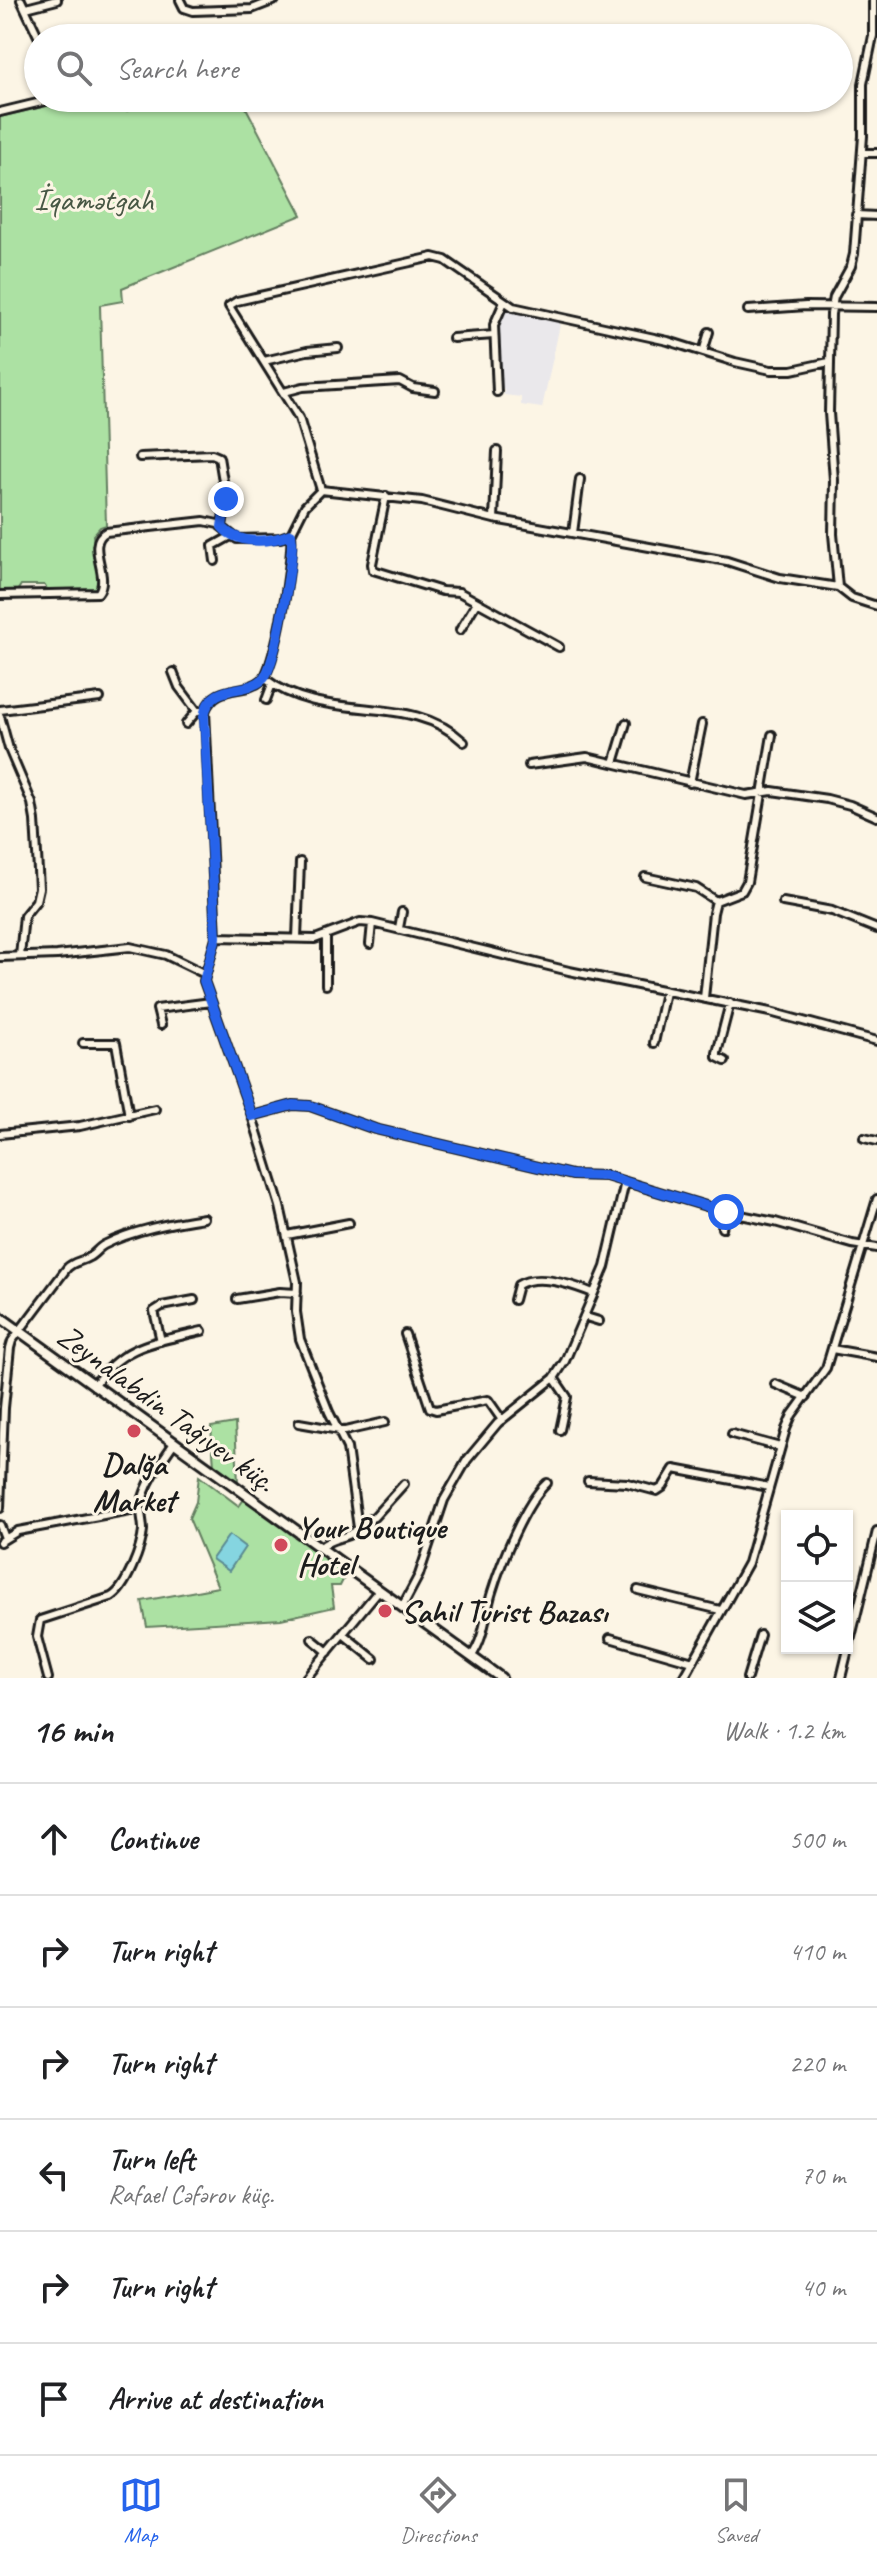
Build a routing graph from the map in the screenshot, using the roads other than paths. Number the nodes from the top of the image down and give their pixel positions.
1 (21, 0) edge
2 (57, 0) edge
3 (180, 0) edge
4 (275, 0) edge
5 (873, 0) edge
6 (26, 8) junction
7 (33, 24) edge
8 (24, 106) edge
9 (0, 112) edge
10 (862, 153) junction
11 (877, 153) edge
12 (856, 215) junction
13 (877, 216) edge
14 (504, 302) junction
15 (832, 306) junction
16 (877, 307) edge
17 (748, 310) dead end
18 (709, 332) dead end
19 (494, 335) junction
20 (453, 338) dead end
21 (338, 348) dead end
22 (703, 352) junction
23 (264, 361) junction
24 (829, 362) junction
25 (435, 391) dead end
26 (284, 392) junction
27 (497, 392) dead end
28 (497, 451) dead end
29 (140, 457) dead end
30 (580, 479) dead end
31 (321, 490) junction
32 (386, 496) junction
33 (494, 519) junction
34 (222, 527) junction
35 (573, 533) junction
36 (291, 534) junction
37 (231, 536) junction
38 (215, 561) dead end
39 (838, 587) junction
40 (0, 595) edge
41 (477, 602) junction
42 (877, 606) edge
43 (460, 630) dead end
44 (559, 647) dead end
45 (173, 672) dead end
46 (264, 678) junction
47 (272, 684) junction
48 (100, 698) dead end
49 (266, 700) dead end
50 (201, 711) junction
51 (0, 713) edge
52 (626, 723) dead end
53 (186, 724) dead end
54 (702, 724) dead end
55 (772, 735) dead end
56 (464, 742) dead end
57 (614, 763) junction
58 (529, 765) dead end
59 (690, 783) junction
60 (761, 794) junction
61 (877, 817) edge
62 (300, 862) dead end
63 (645, 877) dead end
64 (716, 901) junction
65 (783, 902) dead end
66 (402, 912) dead end
67 (372, 923) junction
68 (399, 928) junction
69 (877, 929) edge
70 (216, 937) junction
71 (326, 937) junction
72 (297, 938) junction
73 (370, 944) dead end
74 (20, 956) junction
75 (0, 957) edge
76 (205, 974) junction
77 (326, 985) dead end
78 (665, 992) junction
79 (704, 998) junction
80 (211, 1002) junction
81 (730, 1003) junction
82 (161, 1025) dead end
83 (877, 1041) edge
84 (83, 1043) dead end
85 (654, 1043) dead end
86 (725, 1061) dead end
87 (155, 1109) dead end
88 (129, 1116) junction
89 (252, 1116) junction
90 (0, 1134) edge
91 (864, 1138) dead end
92 (877, 1141) edge
93 (625, 1182) junction
94 (877, 1199) edge
95 (726, 1212) junction
96 (204, 1218) dead end
97 (349, 1223) dead end
98 (722, 1228) dead end
99 (287, 1235) junction
100 (863, 1245) junction
101 (877, 1248) edge
102 (297, 1293) junction
103 (593, 1293) junction
104 (237, 1299) dead end
105 (194, 1300) dead end
106 (514, 1300) dead end
107 (0, 1317) edge
108 (586, 1317) junction
109 (599, 1321) dead end
110 (202, 1331) dead end
111 (19, 1332) junction
112 (405, 1334) dead end
113 (161, 1341) junction
114 (832, 1349) junction
115 (877, 1357) edge
116 (554, 1378) junction
117 (775, 1384) dead end
118 (94, 1386) junction
119 (806, 1397) junction
120 (502, 1420) junction
121 (385, 1422) dead end
122 (299, 1423) dead end
123 (560, 1430) dead end
124 (340, 1431) junction
125 (732, 1434) dead end
126 (174, 1443) junction
127 (780, 1447) junction
128 (588, 1481) dead end
129 (547, 1483) dead end
130 (404, 1484) dead end
131 (769, 1487) junction
132 (0, 1508) edge
133 (141, 1508) junction
134 (359, 1524) junction
135 (0, 1525) edge
136 (877, 1531) edge
137 (2, 1540) edge
138 (320, 1548) junction
139 (379, 1590) junction
140 (638, 1590) dead end
141 (402, 1607) junction
142 (720, 1610) junction
143 (343, 1634) junction
144 (760, 1635) dead end
145 (610, 1638) dead end
146 (312, 1639) dead end
147 (328, 1652) junction
148 (471, 1657) junction
149 (374, 1659) dead end
150 (693, 1662) junction
151 (48, 1678) edge
152 (306, 1678) edge
153 (501, 1678) edge
154 (684, 1678) edge
155 (747, 1678) edge
156 (841, 1678) edge

1 - 6 street
2 - 6 street
3 - 4 street
5 - 10 street
6 - 7 street
8 - 9 street
10 - 11 street
10 - 12 street
12 - 13 street
12 - 15 street
14 - 19 street
14 - 22 street
14 - 23 street
15 - 16 street
15 - 17 street
15 - 24 street
18 - 22 street
19 - 20 street
19 - 27 street
21 - 23 street
22 - 24 street
23 - 26 street
24 - 39 street
25 - 26 street
26 - 31 street
28 - 33 street
29 - 34 street
30 - 35 street
31 - 32 street
31 - 36 street
32 - 33 street
32 - 41 street
33 - 35 street
34 - 37 street
34 - 40 street
35 - 39 street
36 - 37 street
36 - 46 street
37 - 38 street
39 - 42 street
41 - 43 street
41 - 44 street
45 - 50 street
46 - 47 street
46 - 50 street
47 - 49 street
47 - 56 street
48 - 51 street
50 - 53 street
50 - 70 street
51 - 74 street
52 - 57 street
54 - 59 street
55 - 60 street
57 - 58 street
57 - 59 street
59 - 60 street
60 - 61 street
60 - 64 street
62 - 72 street
63 - 64 street
64 - 79 street
65 - 69 street
66 - 68 street
67 - 68 street
67 - 71 street
67 - 73 street
68 - 78 street
70 - 72 street
70 - 76 street
71 - 72 street
71 - 77 street
74 - 75 street
74 - 76 street
76 - 80 street
78 - 79 street
78 - 85 street
79 - 81 street
80 - 82 street
80 - 89 street
81 - 83 street
81 - 86 street
84 - 88 street
87 - 88 street
88 - 90 street
89 - 93 street
89 - 99 street
91 - 92 street
93 - 95 street
93 - 103 street
94 - 100 street
95 - 98 street
95 - 100 street
96 - 111 street
97 - 99 street
99 - 102 street
100 - 101 street
100 - 114 street
102 - 104 street
102 - 124 street
103 - 106 street
103 - 108 street
105 - 113 street
107 - 111 street, Zeynalabdin Tağıyev küç.
108 - 109 street
108 - 116 street
110 - 113 street
111 - 118 street, Zeynalabdin Tağıyev küç.
111 - 132 street
112 - 120 street
113 - 118 street
114 - 115 street
114 - 119 street
116 - 120 street
116 - 123 street
117 - 119 street
118 - 126 street, Zeynalabdin Tağıyev küç.
119 - 127 street
120 - 141 street
121 - 124 street
122 - 124 street
124 - 134 street
125 - 127 street
126 - 133 street
126 - 138 street, Zeynalabdin Tağıyev küç.
127 - 131 street
128 - 131 street
129 - 148 street
130 - 134 street
131 - 142 street
133 - 137 street
133 - 151 street
134 - 138 street
135 - 137 street
136 - 156 street
138 - 139 street, Zeynalabdin Tağıyev küç.
139 - 141 street, Zeynalabdin Tağıyev küç.
139 - 143 street
140 - 142 street
141 - 148 street, Zeynalabdin Tağıyev küç.
142 - 150 street
143 - 147 street
143 - 149 street
144 - 155 street
145 - 150 street
146 - 147 street
147 - 152 street
148 - 153 street, Zeynalabdin Tağıyev küç.
150 - 154 street

